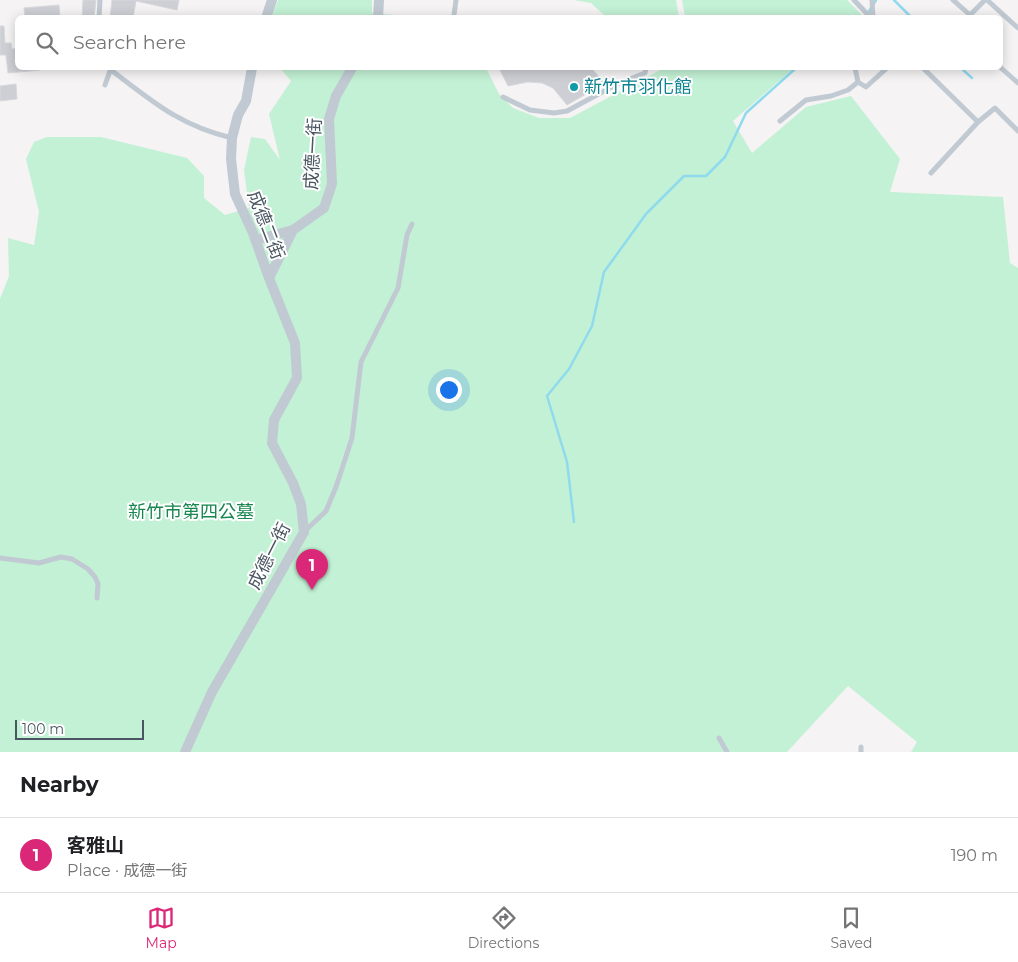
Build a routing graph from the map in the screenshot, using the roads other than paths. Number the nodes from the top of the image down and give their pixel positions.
1 (100, 0) edge
2 (272, 0) edge
3 (379, 0) edge
4 (456, 0) edge
5 (854, 0) edge
6 (872, 0) edge
7 (953, 0) edge
8 (986, 0) edge
9 (98, 15) edge
10 (267, 15) edge
11 (378, 15) edge
12 (454, 15) dead end
13 (869, 15) edge
14 (872, 15) edge
15 (968, 15) edge
16 (970, 15) edge
17 (1018, 28) edge
18 (110, 70) edge
19 (114, 70) edge
20 (252, 70) edge
21 (351, 70) edge
22 (646, 70) edge
23 (855, 70) edge
24 (885, 70) edge
25 (925, 70) edge
26 (1002, 70) edge
27 (858, 82) junction
28 (1018, 83) edge
29 (105, 85) dead end
30 (503, 97) dead end
31 (780, 121) dead end
32 (978, 122) junction
33 (1018, 131) edge
34 (232, 138) junction
35 (931, 173) dead end
36 (412, 224) dead end
37 (293, 230) junction
38 (256, 240) junction
39 (269, 278) junction
40 (304, 532) junction
41 (0, 558) edge
42 (97, 598) dead end
43 (719, 738) dead end
44 (186, 752) edge
45 (727, 752) edge

1 - 9 lane
2 - 10 street
3 - 11 street
4 - 12 lane
5 - 13 lane
6 - 14 lane
7 - 15 lane
8 - 16 lane
8 - 17 lane
18 - 29 lane
19 - 34 lane
20 - 34 street, 成德二街
21 - 37 street, 成德一街
22 - 30 lane
23 - 27 lane
24 - 27 lane
25 - 32 lane
26 - 28 lane
27 - 31 lane
32 - 33 lane
32 - 35 lane
34 - 38 street, 成德二街
36 - 40 lane
37 - 38 street, 成德一街
37 - 39 street, 成德一街
38 - 39 street, 成德二街
39 - 40 street, 成德一街
40 - 44 street, 成德一街
41 - 42 lane
43 - 45 lane

